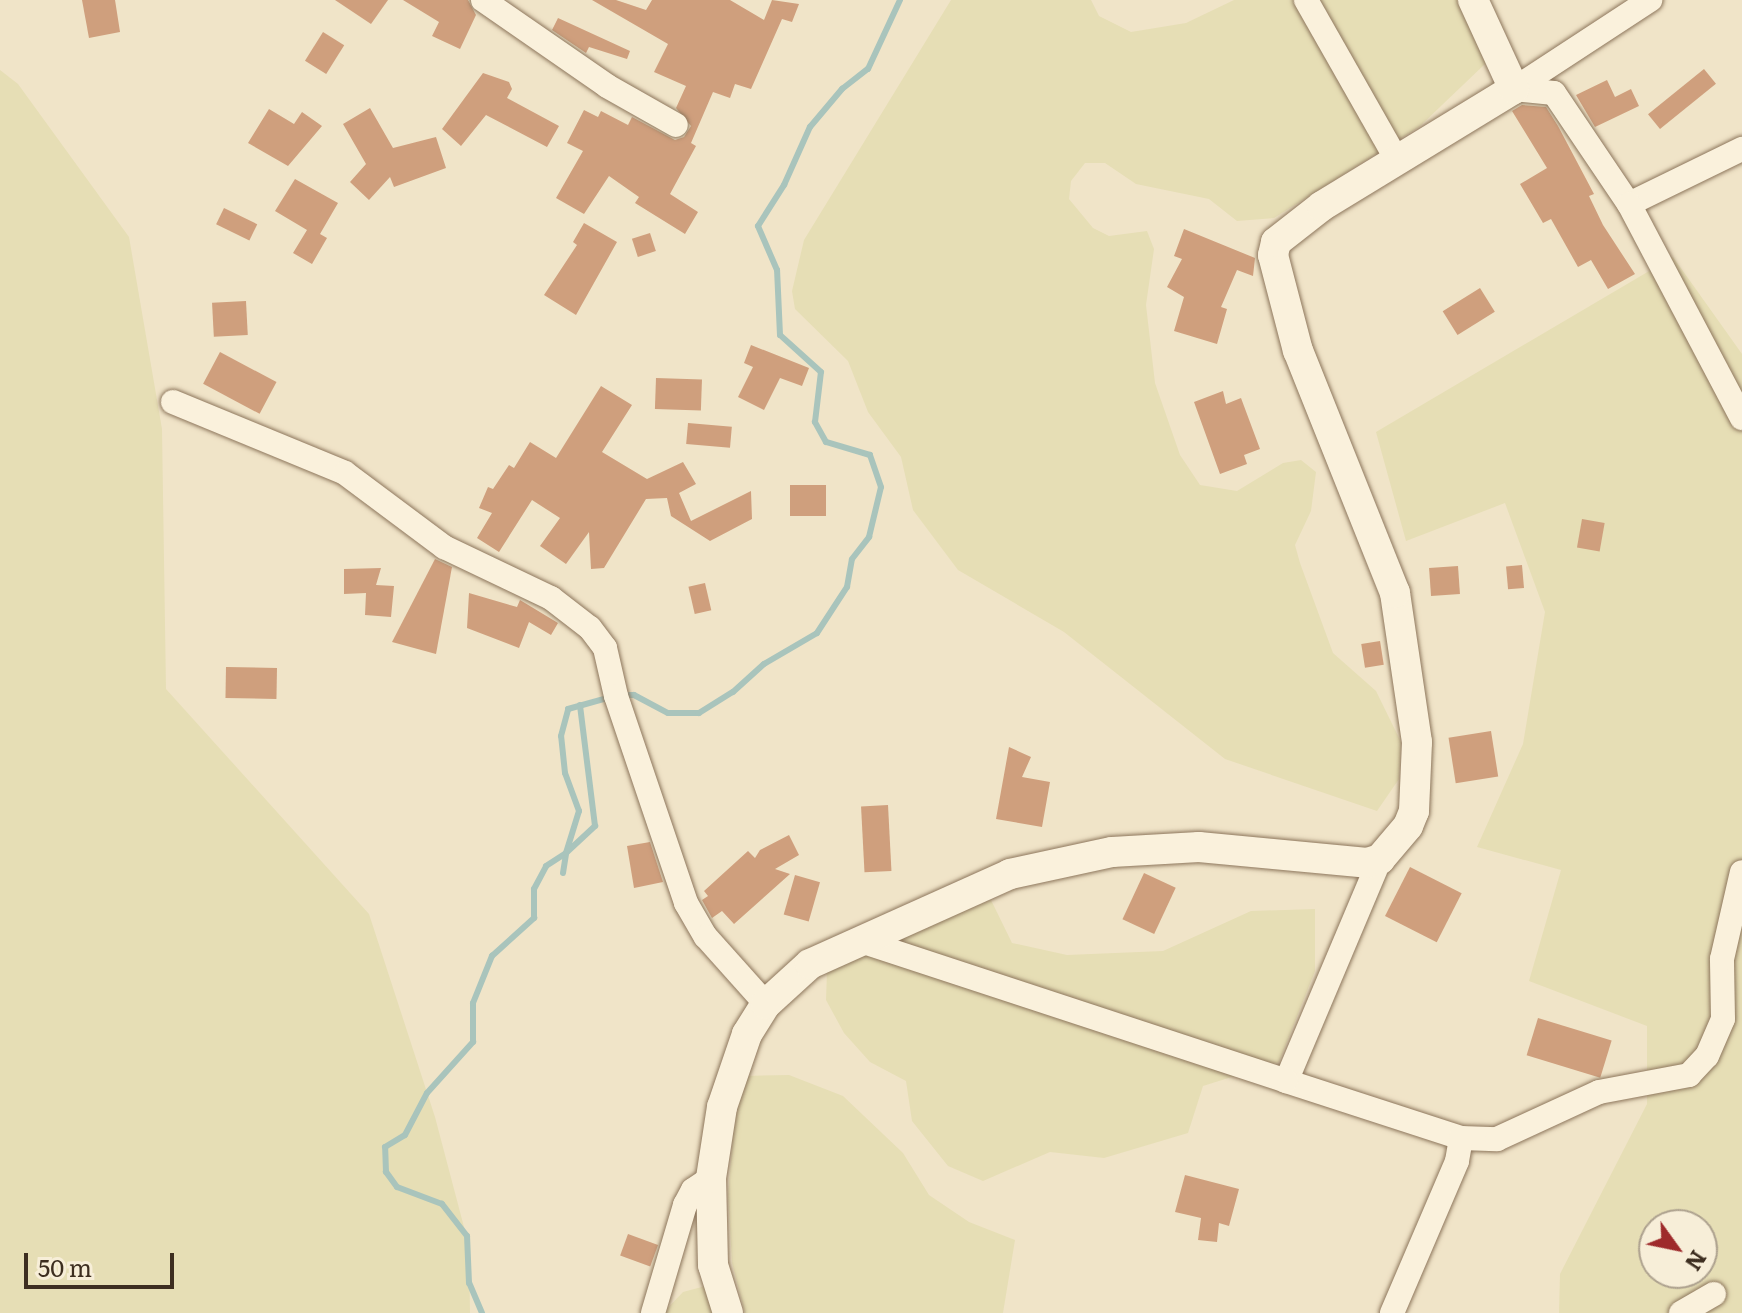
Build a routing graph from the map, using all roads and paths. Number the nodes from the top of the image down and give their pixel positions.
1 (483, 0) edge
2 (1306, 0) edge
3 (1473, 0) edge
4 (1650, 0) edge
5 (1514, 89) junction
6 (676, 125) dead end
7 (1742, 149) edge
8 (1398, 162) junction
9 (1629, 204) junction
10 (173, 402) dead end
11 (1742, 418) edge
12 (1380, 859) junction
13 (1742, 872) edge
14 (861, 941) junction
15 (766, 1004) junction
16 (1286, 1081) junction
17 (1461, 1138) junction
18 (711, 1178) junction
19 (1714, 1294) dead end
20 (653, 1313) edge
21 (728, 1313) edge
22 (1392, 1313) edge
23 (1681, 1313) edge

1 - 6 street
2 - 8 street
3 - 5 street
4 - 5 street
5 - 8 street
5 - 9 street
7 - 9 street
8 - 12 street
9 - 11 street
10 - 15 street
12 - 14 street
12 - 16 street
13 - 17 street
14 - 15 street
14 - 16 street
15 - 18 street
16 - 17 street
17 - 22 street
18 - 20 street
18 - 21 street
19 - 23 street

